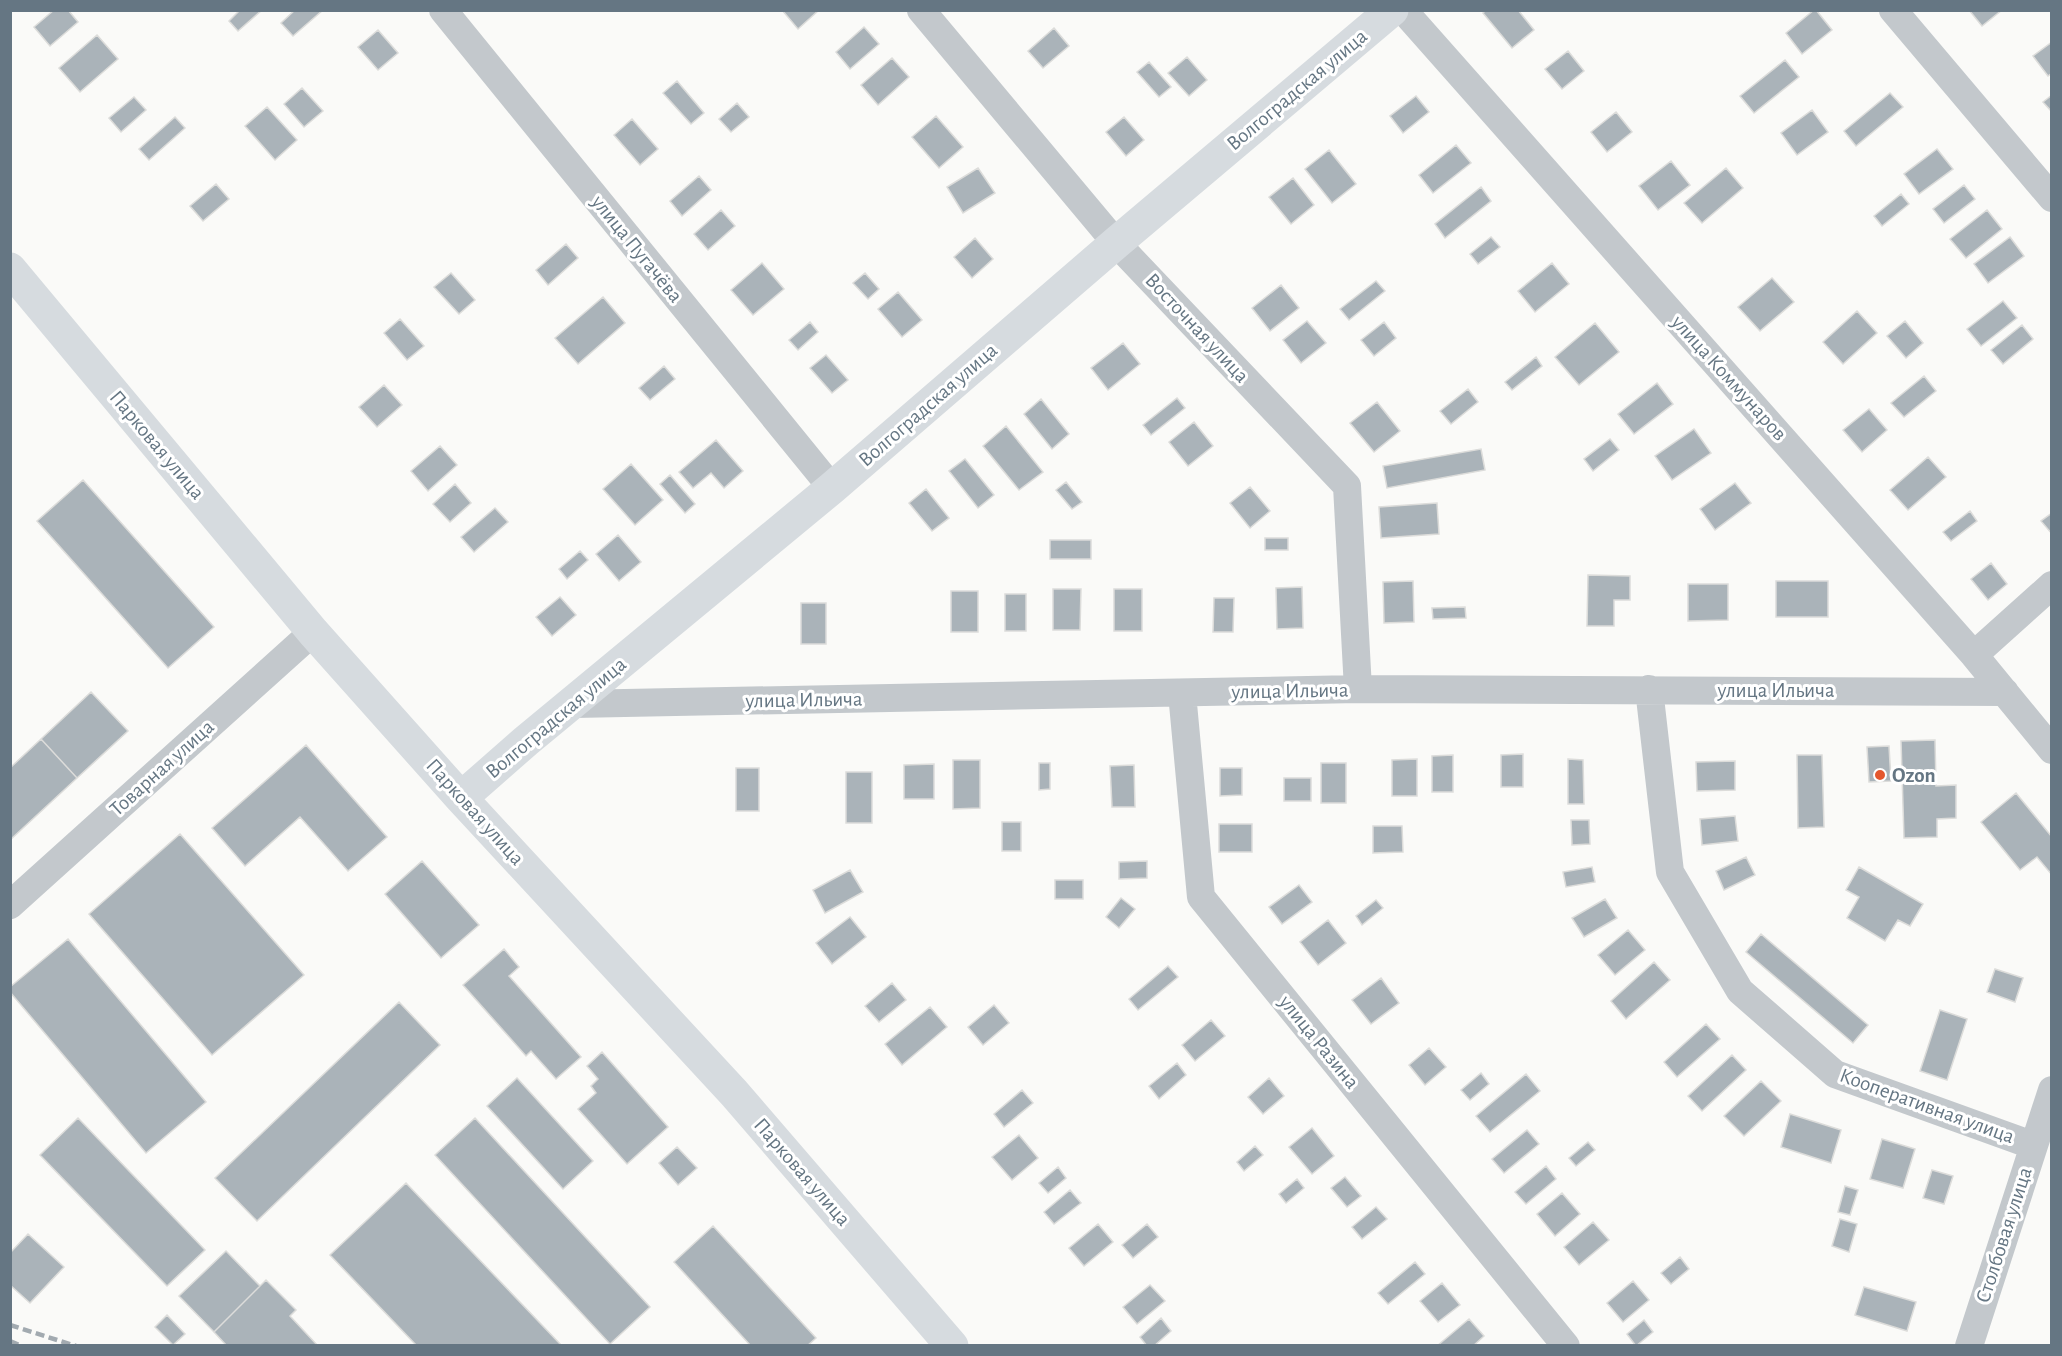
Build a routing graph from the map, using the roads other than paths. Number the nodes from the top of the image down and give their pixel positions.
1 (443, 10) edge
2 (921, 10) edge
3 (1392, 10) edge
4 (1403, 10) edge
5 (1893, 10) edge
6 (2052, 198) edge
7 (1116, 243) junction
8 (10, 269) edge
9 (832, 488) junction
10 (2052, 585) edge
11 (313, 632) junction
12 (1974, 655) junction
13 (1648, 689) junction
14 (1358, 690) junction
15 (2005, 692) junction
16 (1182, 693) junction
17 (574, 704) junction
18 (2052, 750) edge
19 (461, 798) junction
20 (10, 905) edge
21 (2052, 1090) edge
22 (2032, 1145) junction
23 (952, 1346) edge
24 (1566, 1346) edge
25 (1969, 1346) edge

1 - 9 street, улица Пугачёва
2 - 7 street, Восточная улица
3 - 7 main road, Волгоградская улица
4 - 12 street, улица Коммунаров
5 - 6 street
7 - 9 main road, Волгоградская улица
7 - 14 street, Восточная улица
8 - 11 main road, Парковая улица
9 - 17 main road, Волгоградская улица
10 - 12 street
11 - 19 main road, Парковая улица
11 - 20 street, Товарная улица
12 - 15 street, улица Коммунаров
13 - 14 street, улица Ильича
13 - 15 street, улица Ильича
13 - 22 street, Кооперативная улица
14 - 16 street, улица Ильича
15 - 18 street, улица Коммунаров
16 - 17 street, улица Ильича
16 - 24 street, улица Разина
17 - 19 main road, Волгоградская улица
19 - 23 main road, Парковая улица
21 - 22 street, Столбовая улица
22 - 25 street, Столбовая улица

